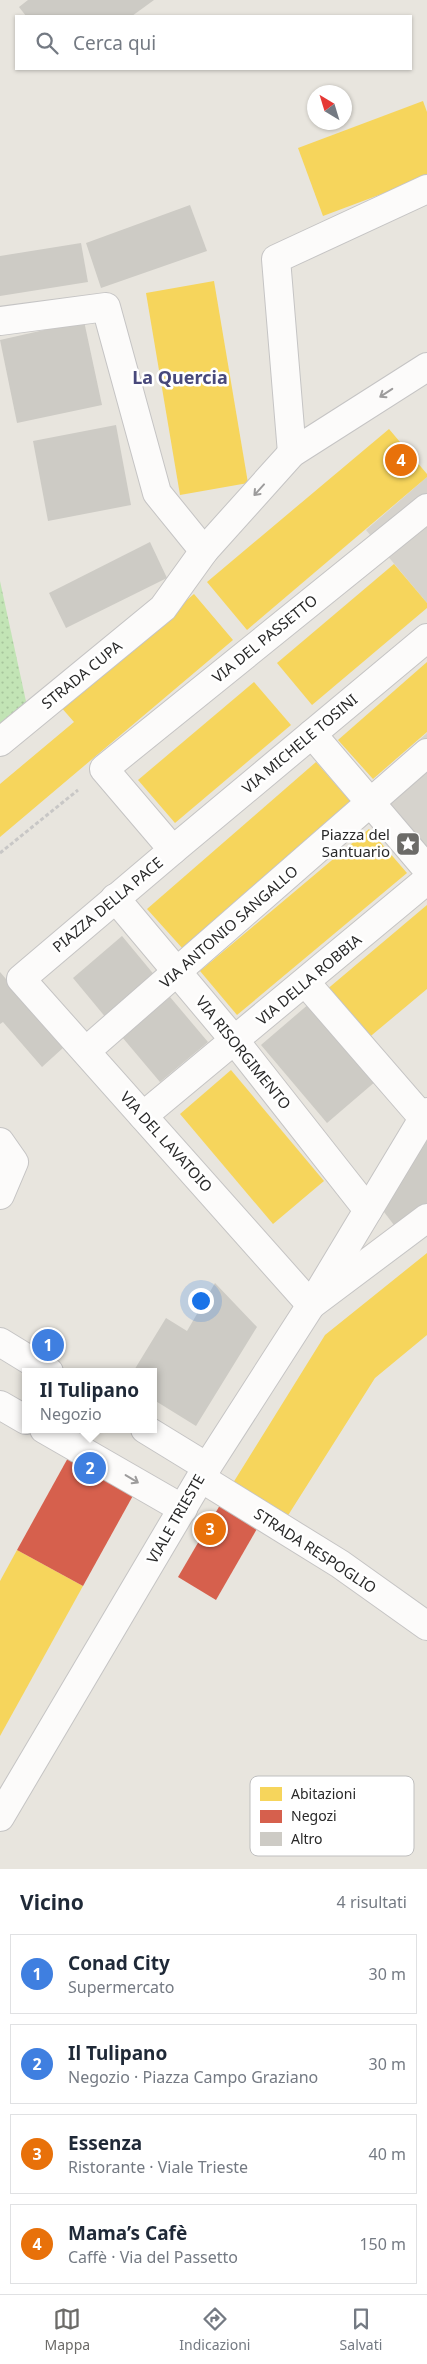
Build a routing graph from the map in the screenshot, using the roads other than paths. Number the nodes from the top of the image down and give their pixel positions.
1 (427, 189) edge
2 (0, 320) edge
3 (427, 367) edge
4 (292, 454) junction
5 (427, 508) edge
6 (204, 551) junction
7 (427, 638) edge
8 (312, 734) junction
9 (0, 742) edge
10 (427, 753) edge
11 (104, 770) joint
12 (371, 802) junction
13 (173, 850) junction
14 (427, 869) edge
15 (427, 880) edge
16 (115, 898) junction
17 (177, 972) junction
18 (21, 978) joint
19 (306, 983) junction
20 (235, 1041) junction
21 (86, 1051) junction
22 (425, 1115) edge
23 (143, 1116) junction
24 (0, 1142) edge
25 (0, 1195) edge
26 (363, 1217) junction
27 (427, 1218) edge
28 (311, 1305) junction
29 (0, 1342) edge
30 (42, 1368) edge
31 (0, 1405) edge
32 (22, 1418) edge
33 (51, 1433) edge
34 (150, 1433) edge
35 (204, 1472) junction
36 (183, 1509) junction
37 (427, 1626) edge
38 (0, 1817) edge

1 - 4 street
2 - 6 street
3 -> 4 street, STRADA CUPA
4 -> 6 street, STRADA CUPA
5 - 11 street, VIA DEL PASSETTO
6 - 9 street, STRADA CUPA
7 - 8 street, VIA MICHELE TOSINI
8 - 12 street
8 - 13 street, VIA MICHELE TOSINI
10 - 12 street, VIA ANTONIO SANGALLO
11 - 13 street, PIAZZA DELLA PACE
12 - 14 street
12 - 17 street, VIA ANTONIO SANGALLO
13 - 16 street, PIAZZA DELLA PACE
15 - 19 street, VIA DELLA ROBBIA
16 - 17 street, VIA RISORGIMENTO
16 - 18 street, PIAZZA DELLA PACE
17 - 20 street, VIA RISORGIMENTO
17 - 21 street, VIA ANTONIO SANGALLO
18 - 21 street, VIA DEL LAVATOIO
19 - 20 street, VIA DELLA ROBBIA
19 - 22 street
20 - 23 street, VIA DELLA ROBBIA
20 - 26 street, VIA RISORGIMENTO
21 - 23 street, VIA DEL LAVATOIO
22 - 26 street, VIALE TRIESTE
23 - 28 street, VIA DEL LAVATOIO
24 - 25 street
26 - 28 street, VIALE TRIESTE
27 - 28 street
28 - 35 street, VIALE TRIESTE
29 - 30 street
31 - 32 street
33 -> 36 street
34 - 35 street, STRADA RESPOGLIO
35 - 36 street, VIALE TRIESTE
35 - 37 street, STRADA RESPOGLIO
36 - 38 street, VIALE TRIESTE

